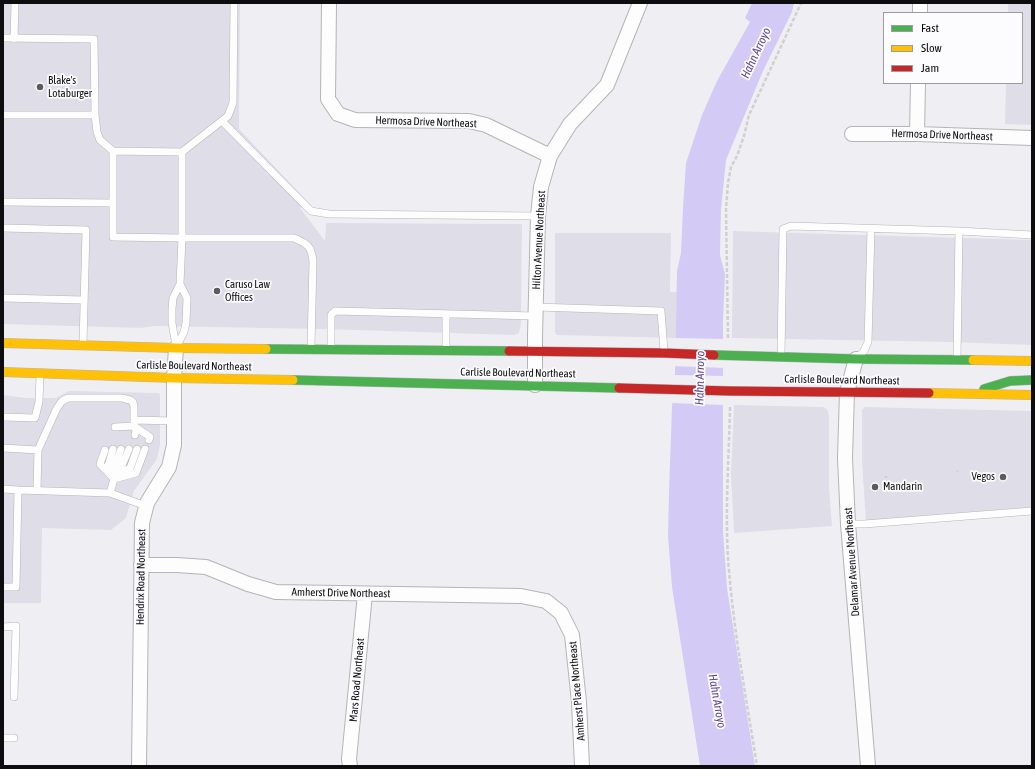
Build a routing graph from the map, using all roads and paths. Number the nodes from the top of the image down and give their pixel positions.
1 (15, 3) edge
2 (234, 3) edge
3 (329, 3) edge
4 (640, 3) edge
5 (3, 38) edge
6 (14, 38) junction
7 (918, 84) edge
8 (3, 115) edge
9 (95, 116) junction
10 (222, 121) junction
11 (852, 134) dead end
12 (917, 134) junction
13 (1032, 138) edge
14 (113, 150) junction
15 (182, 152) junction
16 (550, 156) junction
17 (3, 202) edge
18 (113, 203) junction
19 (538, 216) junction
20 (3, 228) edge
21 (871, 229) junction
22 (959, 231) junction
23 (1032, 235) edge
24 (182, 238) junction
25 (180, 284) junction
26 (3, 298) edge
27 (84, 300) junction
28 (535, 312) junction
29 (446, 314) junction
30 (3, 343) edge
31 (83, 345) junction
32 (176, 348) junction
33 (311, 350) junction
34 (331, 350) junction
35 (446, 351) junction
36 (534, 352) junction
37 (668, 353) junction
38 (781, 357) junction
39 (856, 359) junction
40 (957, 360) junction
41 (1032, 361) edge
42 (3, 372) edge
43 (40, 373) junction
44 (174, 378) junction
45 (1032, 380) edge
46 (535, 385) junction
47 (847, 392) junction
48 (967, 394) junction
49 (1032, 395) edge
50 (3, 417) edge
51 (174, 422) junction
52 (134, 423) junction
53 (145, 439) dead end
54 (3, 448) edge
55 (117, 449) dead end
56 (129, 449) dead end
57 (141, 449) dead end
58 (38, 450) junction
59 (105, 450) dead end
60 (114, 479) junction
61 (3, 489) edge
62 (18, 490) junction
63 (37, 490) junction
64 (110, 493) junction
65 (146, 506) junction
66 (1032, 511) edge
67 (848, 524) junction
68 (141, 565) junction
69 (3, 587) edge
70 (365, 594) junction
71 (546, 601) joint
72 (3, 627) edge
73 (14, 697) dead end
74 (3, 738) edge
75 (14, 738) dead end
76 (139, 766) edge
77 (350, 766) edge
78 (582, 766) edge
79 (868, 766) edge

1 - 6 lane
2 - 10 lane
3 - 16 street, Hermosa Drive Northeast
4 - 16 street, Hilton Avenue Northeast
5 - 6 lane
6 - 9 lane
7 - 12 street
8 - 9 lane
9 - 14 lane
10 - 15 lane
10 - 19 lane
11 - 12 street, Hermosa Drive Northeast
12 - 13 street, Hermosa Drive Northeast
14 - 15 lane
14 - 18 lane
15 - 24 lane
16 - 19 street, Hilton Avenue Northeast
17 - 18 lane
18 - 24 lane
19 - 28 street, Hilton Avenue Northeast
20 - 27 lane
21 - 22 lane
21 - 38 lane
21 - 39 lane
22 - 23 lane
22 - 40 lane
24 - 25 lane
24 - 33 lane
25 - 32 lane
25 - 32 lane
26 - 27 lane
27 - 31 lane
28 - 29 lane
28 - 36 street, Hilton Avenue Northeast
28 - 37 lane
29 - 34 lane
29 - 35 lane
30 - 31 main road, Carlisle Boulevard Northeast
31 - 32 main road, Carlisle Boulevard Northeast
32 - 33 main road, Carlisle Boulevard Northeast
32 - 44 street, Hendrix Road Northeast
33 - 34 main road, Carlisle Boulevard Northeast
34 - 35 main road, Carlisle Boulevard Northeast
35 - 36 main road, Carlisle Boulevard Northeast
36 - 37 main road, Carlisle Boulevard Northeast
36 - 46 street, Hilton Avenue Northeast
37 - 38 main road, Carlisle Boulevard Northeast
38 - 39 main road, Carlisle Boulevard Northeast
39 - 40 main road, Carlisle Boulevard Northeast
39 - 47 street, Delamar Avenue Northeast
40 - 41 main road, Carlisle Boulevard Northeast
42 - 43 main road, Carlisle Boulevard Northeast
43 - 44 main road, Carlisle Boulevard Northeast
43 - 50 lane
44 - 46 main road, Carlisle Boulevard Northeast
44 - 51 street, Hendrix Road Northeast
45 - 48 main road
46 - 47 main road, Carlisle Boulevard Northeast
47 - 48 main road, Carlisle Boulevard Northeast
47 - 67 street, Delamar Avenue Northeast
48 - 49 main road, Carlisle Boulevard Northeast
51 - 52 lane
51 - 65 street, Hendrix Road Northeast
52 - 52 lane
52 - 53 lane
52 - 58 lane
54 - 58 lane
55 - 60 lane
56 - 60 lane
57 - 60 lane
58 - 63 lane
59 - 60 lane
60 - 64 lane
61 - 62 lane
62 - 63 lane
62 - 69 lane
63 - 64 lane
64 - 65 lane
65 - 68 street, Hendrix Road Northeast
66 - 67 lane
67 - 79 street, Delamar Avenue Northeast
68 - 70 street, Amherst Drive Northeast
68 - 76 street, Hendrix Road Northeast
70 - 71 street, Amherst Drive Northeast
70 - 77 street, Mars Road Northeast
71 - 78 street, Amherst Place Northeast
72 - 73 lane
74 - 75 lane

